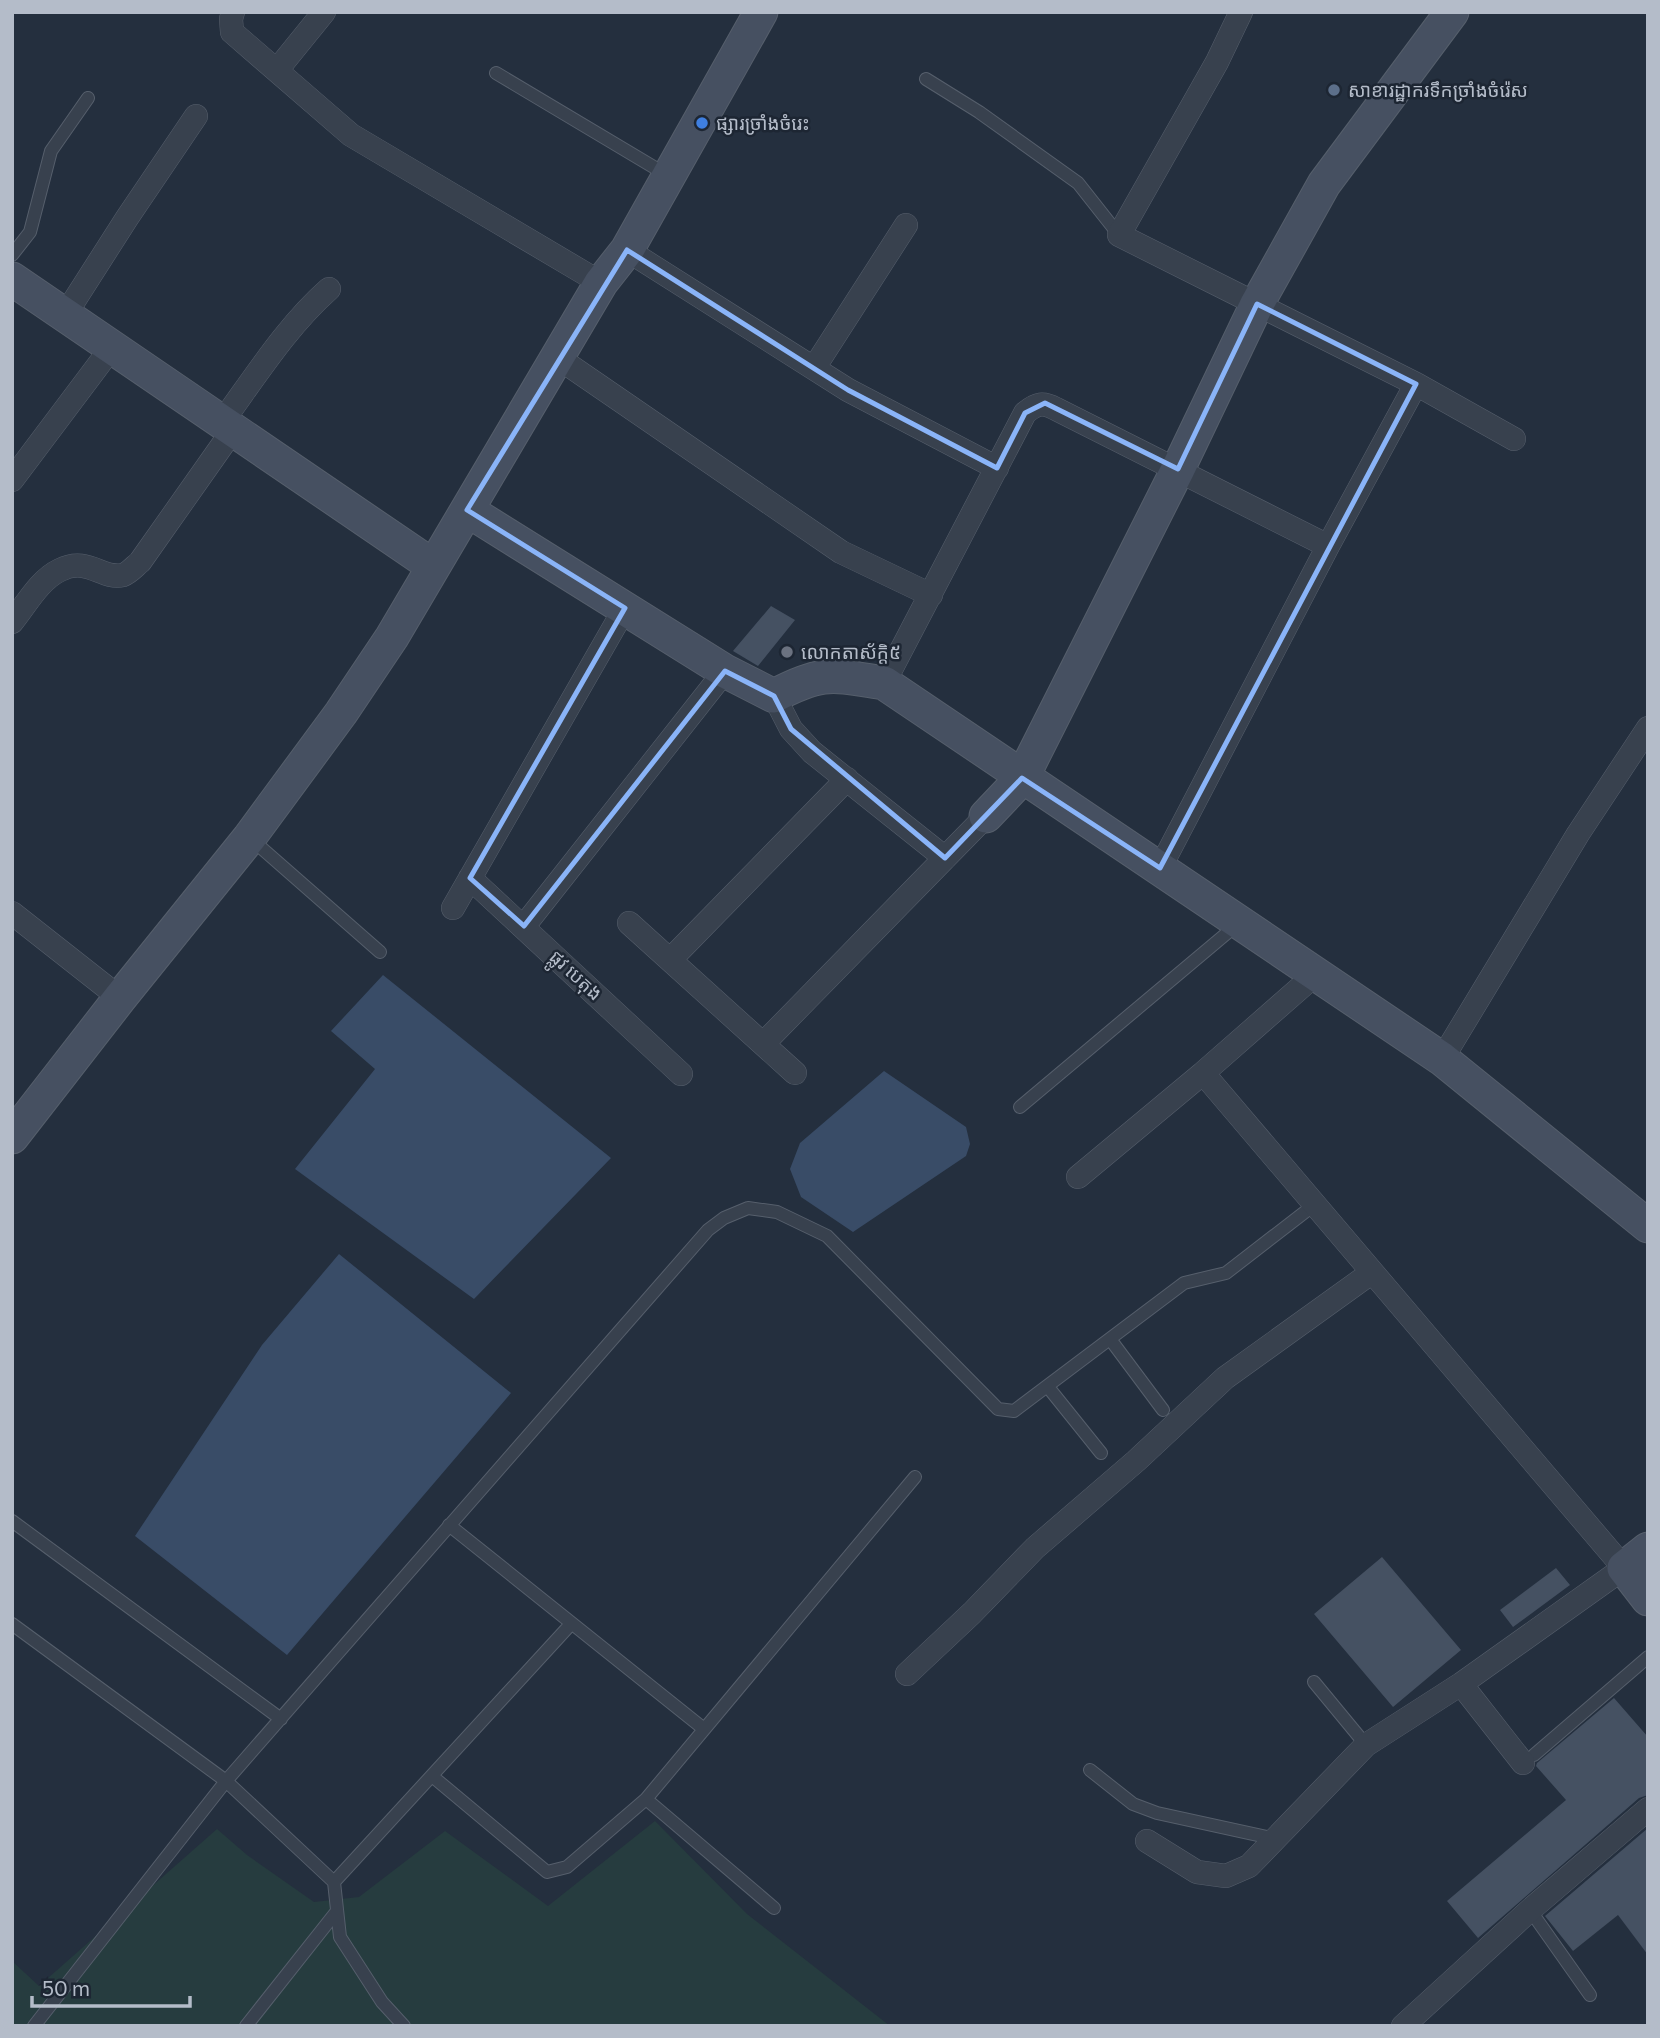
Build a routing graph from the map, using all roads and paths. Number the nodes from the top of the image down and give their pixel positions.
1 (233, 12) edge
2 (324, 12) edge
3 (761, 12) edge
4 (1241, 12) edge
5 (1452, 12) edge
6 (277, 70) junction
7 (496, 73) dead end
8 (926, 79) dead end
9 (88, 98) dead end
10 (196, 117) dead end
11 (668, 176) junction
12 (906, 225) dead end
13 (1119, 235) junction
14 (627, 250) junction
15 (12, 255) edge
16 (12, 279) edge
17 (601, 283) junction
18 (329, 289) dead end
19 (1257, 304) junction
20 (65, 315) junction
21 (112, 347) junction
22 (557, 357) junction
23 (814, 368) junction
24 (1416, 384) junction
25 (228, 426) junction
26 (1514, 439) dead end
27 (997, 468) junction
28 (1178, 469) junction
29 (12, 480) edge
30 (467, 510) junction
31 (1328, 546) junction
32 (433, 566) junction
33 (931, 595) junction
34 (625, 608) junction
35 (12, 622) edge
36 (725, 671) junction
37 (884, 684) junction
38 (774, 696) junction
39 (1648, 727) edge
40 (1021, 778) junction
41 (847, 779) junction
42 (986, 816) joint
43 (249, 838) junction
44 (945, 858) junction
45 (1160, 868) junction
46 (470, 878) junction
47 (453, 908) dead end
48 (12, 913) edge
49 (629, 923) dead end
50 (1239, 923) junction
51 (524, 926) junction
52 (380, 952) dead end
53 (670, 960) junction
54 (1316, 974) junction
55 (120, 998) junction
56 (763, 1044) junction
57 (1442, 1059) junction
58 (681, 1073) dead end
59 (795, 1073) dead end
60 (1203, 1073) junction
61 (1020, 1107) dead end
62 (12, 1137) edge
63 (1078, 1177) dead end
64 (1314, 1205) junction
65 (1648, 1226) edge
66 (1371, 1273) junction
67 (1110, 1339) junction
68 (1048, 1387) junction
69 (1163, 1410) dead end
70 (1101, 1453) dead end
71 (915, 1477) dead end
72 (12, 1521) edge
73 (449, 1525) junction
74 (1636, 1559) edge
75 (1648, 1599) edge
76 (571, 1623) junction
77 (12, 1624) edge
78 (1648, 1657) edge
79 (907, 1674) dead end
80 (1314, 1682) dead end
81 (1461, 1684) junction
82 (281, 1719) junction
83 (704, 1729) junction
84 (1366, 1745) junction
85 (1528, 1759) joint
86 (1090, 1769) dead end
87 (432, 1776) junction
88 (226, 1781) junction
89 (646, 1799) junction
90 (1648, 1809) edge
91 (1276, 1839) junction
92 (1147, 1842) dead end
93 (334, 1882) junction
94 (774, 1908) dead end
95 (1530, 1910) junction
96 (337, 1911) junction
97 (1590, 1996) dead end
98 (34, 2026) edge
99 (246, 2026) edge
100 (404, 2026) edge
101 (1403, 2026) edge

1 - 6 street
2 - 6 street
3 - 11 street
4 - 13 street
5 - 19 street
6 - 17 street
7 - 11 lane
8 - 13 lane
9 - 15 lane
10 - 20 street
11 - 14 street
12 - 23 street
13 - 19 street
14 - 17 street
14 - 23 street
16 - 20 street
17 - 22 street
18 - 25 street
19 - 24 street
19 - 28 street
20 - 21 street
21 - 25 street
21 - 29 street
22 - 30 street
22 - 33 street
23 - 27 street
24 - 26 street
24 - 31 street
25 - 32 street
25 - 35 street
27 - 28 street
27 - 33 street
28 - 31 street
28 - 40 street
30 - 32 street
30 - 34 street
31 - 45 street
32 - 43 street
33 - 37 street
34 - 36 street
34 - 46 street
36 - 38 street
36 - 51 street
37 - 38 street
37 - 40 street
38 - 41 street
39 - 57 street
40 - 42 street
40 - 45 street
41 - 44 street
41 - 53 street
42 - 44 street
43 - 52 lane
43 - 55 street
44 - 56 street
45 - 50 street
46 - 47 street
46 - 51 street, ផ្លូវ បេតុង
48 - 55 street
49 - 53 street
50 - 54 street
50 - 61 lane
51 - 58 street, ផ្លូវ បេតុង
53 - 56 street
54 - 57 street
54 - 60 street
55 - 62 street
56 - 59 street
57 - 65 street
60 - 63 street
60 - 64 street
64 - 66 street
64 - 67 lane
66 - 74 street
66 - 79 street
67 - 68 lane
67 - 69 lane
68 - 70 lane
68 - 73 lane
71 - 83 lane
72 - 82 lane
73 - 76 lane
73 - 82 lane
74 - 75 street
74 - 81 street
76 - 83 lane
76 - 87 lane
77 - 88 lane
78 - 85 lane
80 - 84 lane
81 - 84 street
81 - 85 street
82 - 88 lane
83 - 89 lane
84 - 91 street
86 - 91 lane
87 - 89 lane
87 - 93 lane
88 - 93 lane
88 - 98 lane
89 - 94 lane
90 - 95 street
91 - 92 street
93 - 96 lane
95 - 97 lane
95 - 101 street
96 - 99 lane
96 - 100 lane

